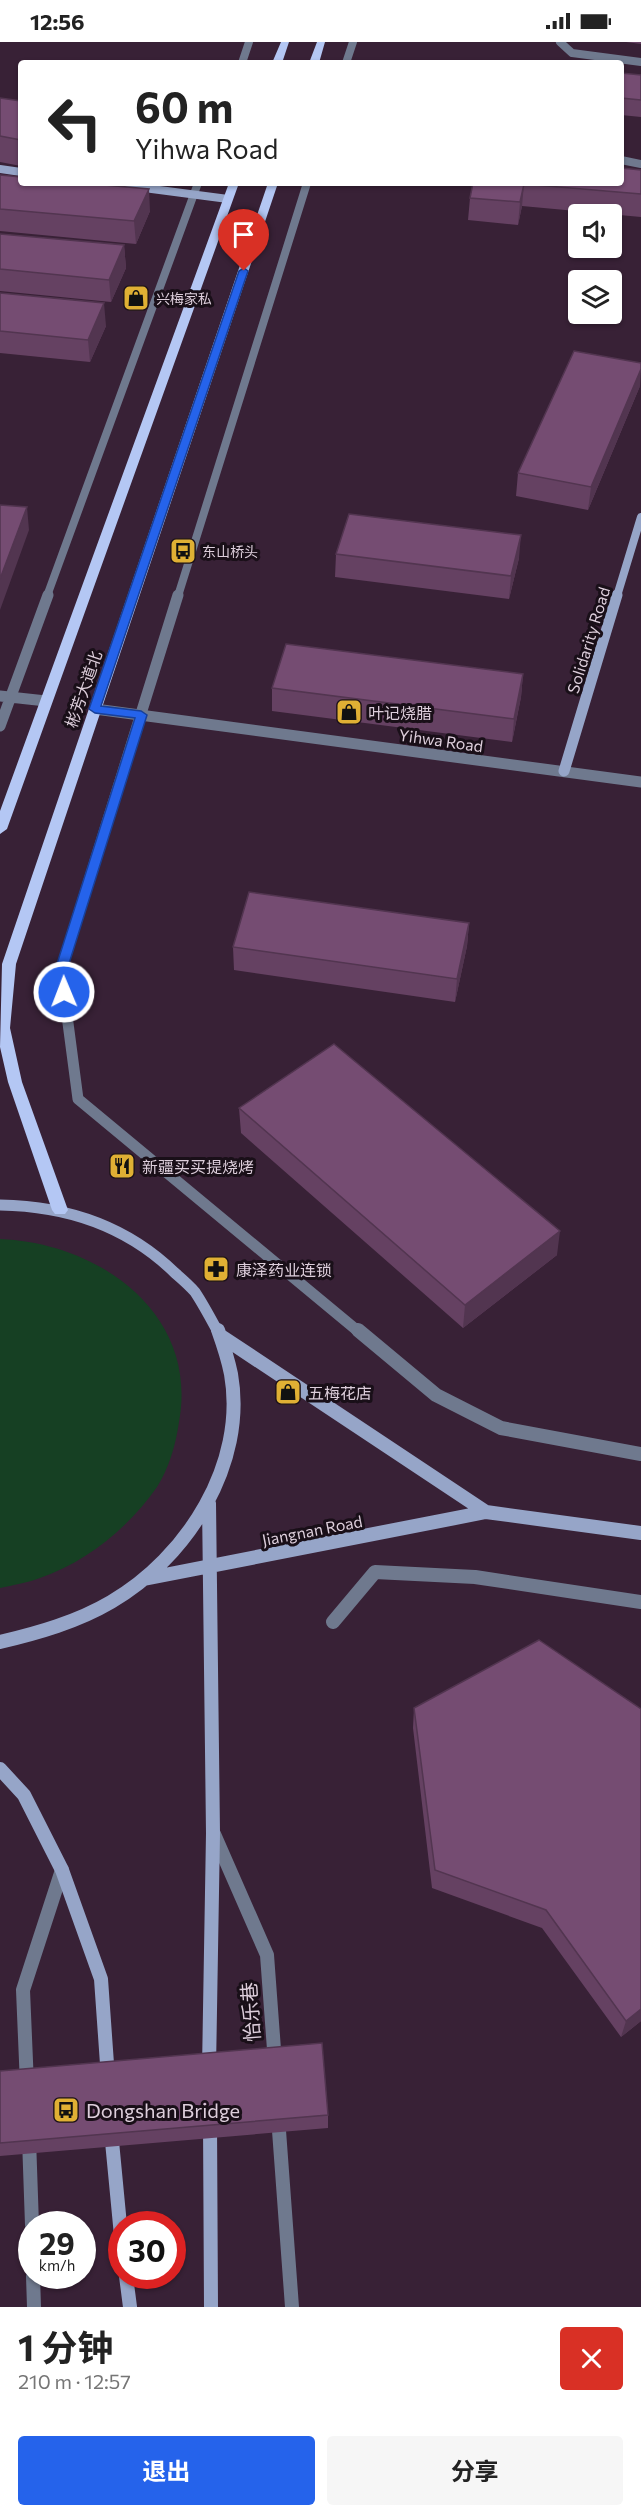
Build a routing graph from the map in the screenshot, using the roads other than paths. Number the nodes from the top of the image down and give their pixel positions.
1 (249, 42) edge
2 (285, 42) edge
3 (321, 42) edge
4 (353, 42) edge
5 (560, 42) edge
6 (243, 60) edge
7 (278, 60) edge
8 (315, 60) edge
9 (347, 60) edge
10 (641, 62) edge
11 (624, 161) edge
12 (641, 164) edge
13 (0, 169) edge
14 (18, 172) edge
15 (130, 186) edge
16 (197, 186) edge
17 (233, 186) edge
18 (272, 186) edge
19 (306, 186) edge
20 (194, 194) junction
21 (228, 198) junction
22 (641, 517) edge
23 (5, 697) edge
24 (46, 701) junction
25 (95, 709) junction
26 (141, 715) junction
27 (0, 726) edge
28 (564, 771) junction
29 (641, 782) edge
30 (0, 829) edge
31 (0, 1205) edge
32 (60, 1210) junction
33 (221, 1336) junction
34 (641, 1454) edge
35 (209, 1503) junction
36 (486, 1512) junction
37 (641, 1533) edge
38 (209, 1567) junction
39 (144, 1580) junction
40 (641, 1602) edge
41 (333, 1622) dead end
42 (0, 1642) edge
43 (0, 1769) edge
44 (213, 1833) junction
45 (62, 1870) junction
46 (210, 2082) edge
47 (27, 2096) edge
48 (109, 2097) edge
49 (210, 2105) edge
50 (28, 2119) edge
51 (111, 2120) edge
52 (31, 2211) edge
53 (119, 2211) edge
54 (33, 2289) edge
55 (128, 2289) edge
56 (34, 2307) edge
57 (130, 2307) edge
58 (211, 2307) edge
59 (292, 2307) edge

1 - 6 street
2 - 7 main road
3 - 8 main road
4 - 9 street
5 - 10 street
11 - 12 street
13 - 14 main road
15 - 20 main road
16 - 20 street
17 - 21 main road, 彬芳大道北
18 - 25 main road, 彬芳大道北
19 - 26 street
20 - 21 main road
20 - 23 street
21 - 24 main road, 彬芳大道北
22 - 28 main road, Solidarity Road
23 - 24 street
23 - 27 street
24 - 30 main road, 彬芳大道北
25 - 26 street, Yihwa Road
25 - 32 main road, 彬芳大道北
26 - 28 street, Yihwa Road
26 - 34 street
28 - 29 street, Yihwa Road
31 - 32 main road
32 - 33 main road
33 - 35 main road
33 - 36 main road, Jiangnan Road
35 - 38 main road
35 - 39 main road
36 - 37 main road, Jiangnan Road
36 - 38 main road, Jiangnan Road
38 - 39 main road, Jiangnan Road
38 - 44 main road
39 - 42 main road
40 - 41 street
43 - 45 main road
44 - 46 main road
44 - 59 street, 怡乐巷
45 - 47 street
45 - 48 main road
49 - 58 main road
50 - 52 street
51 - 53 main road
54 - 56 street
55 - 57 main road

